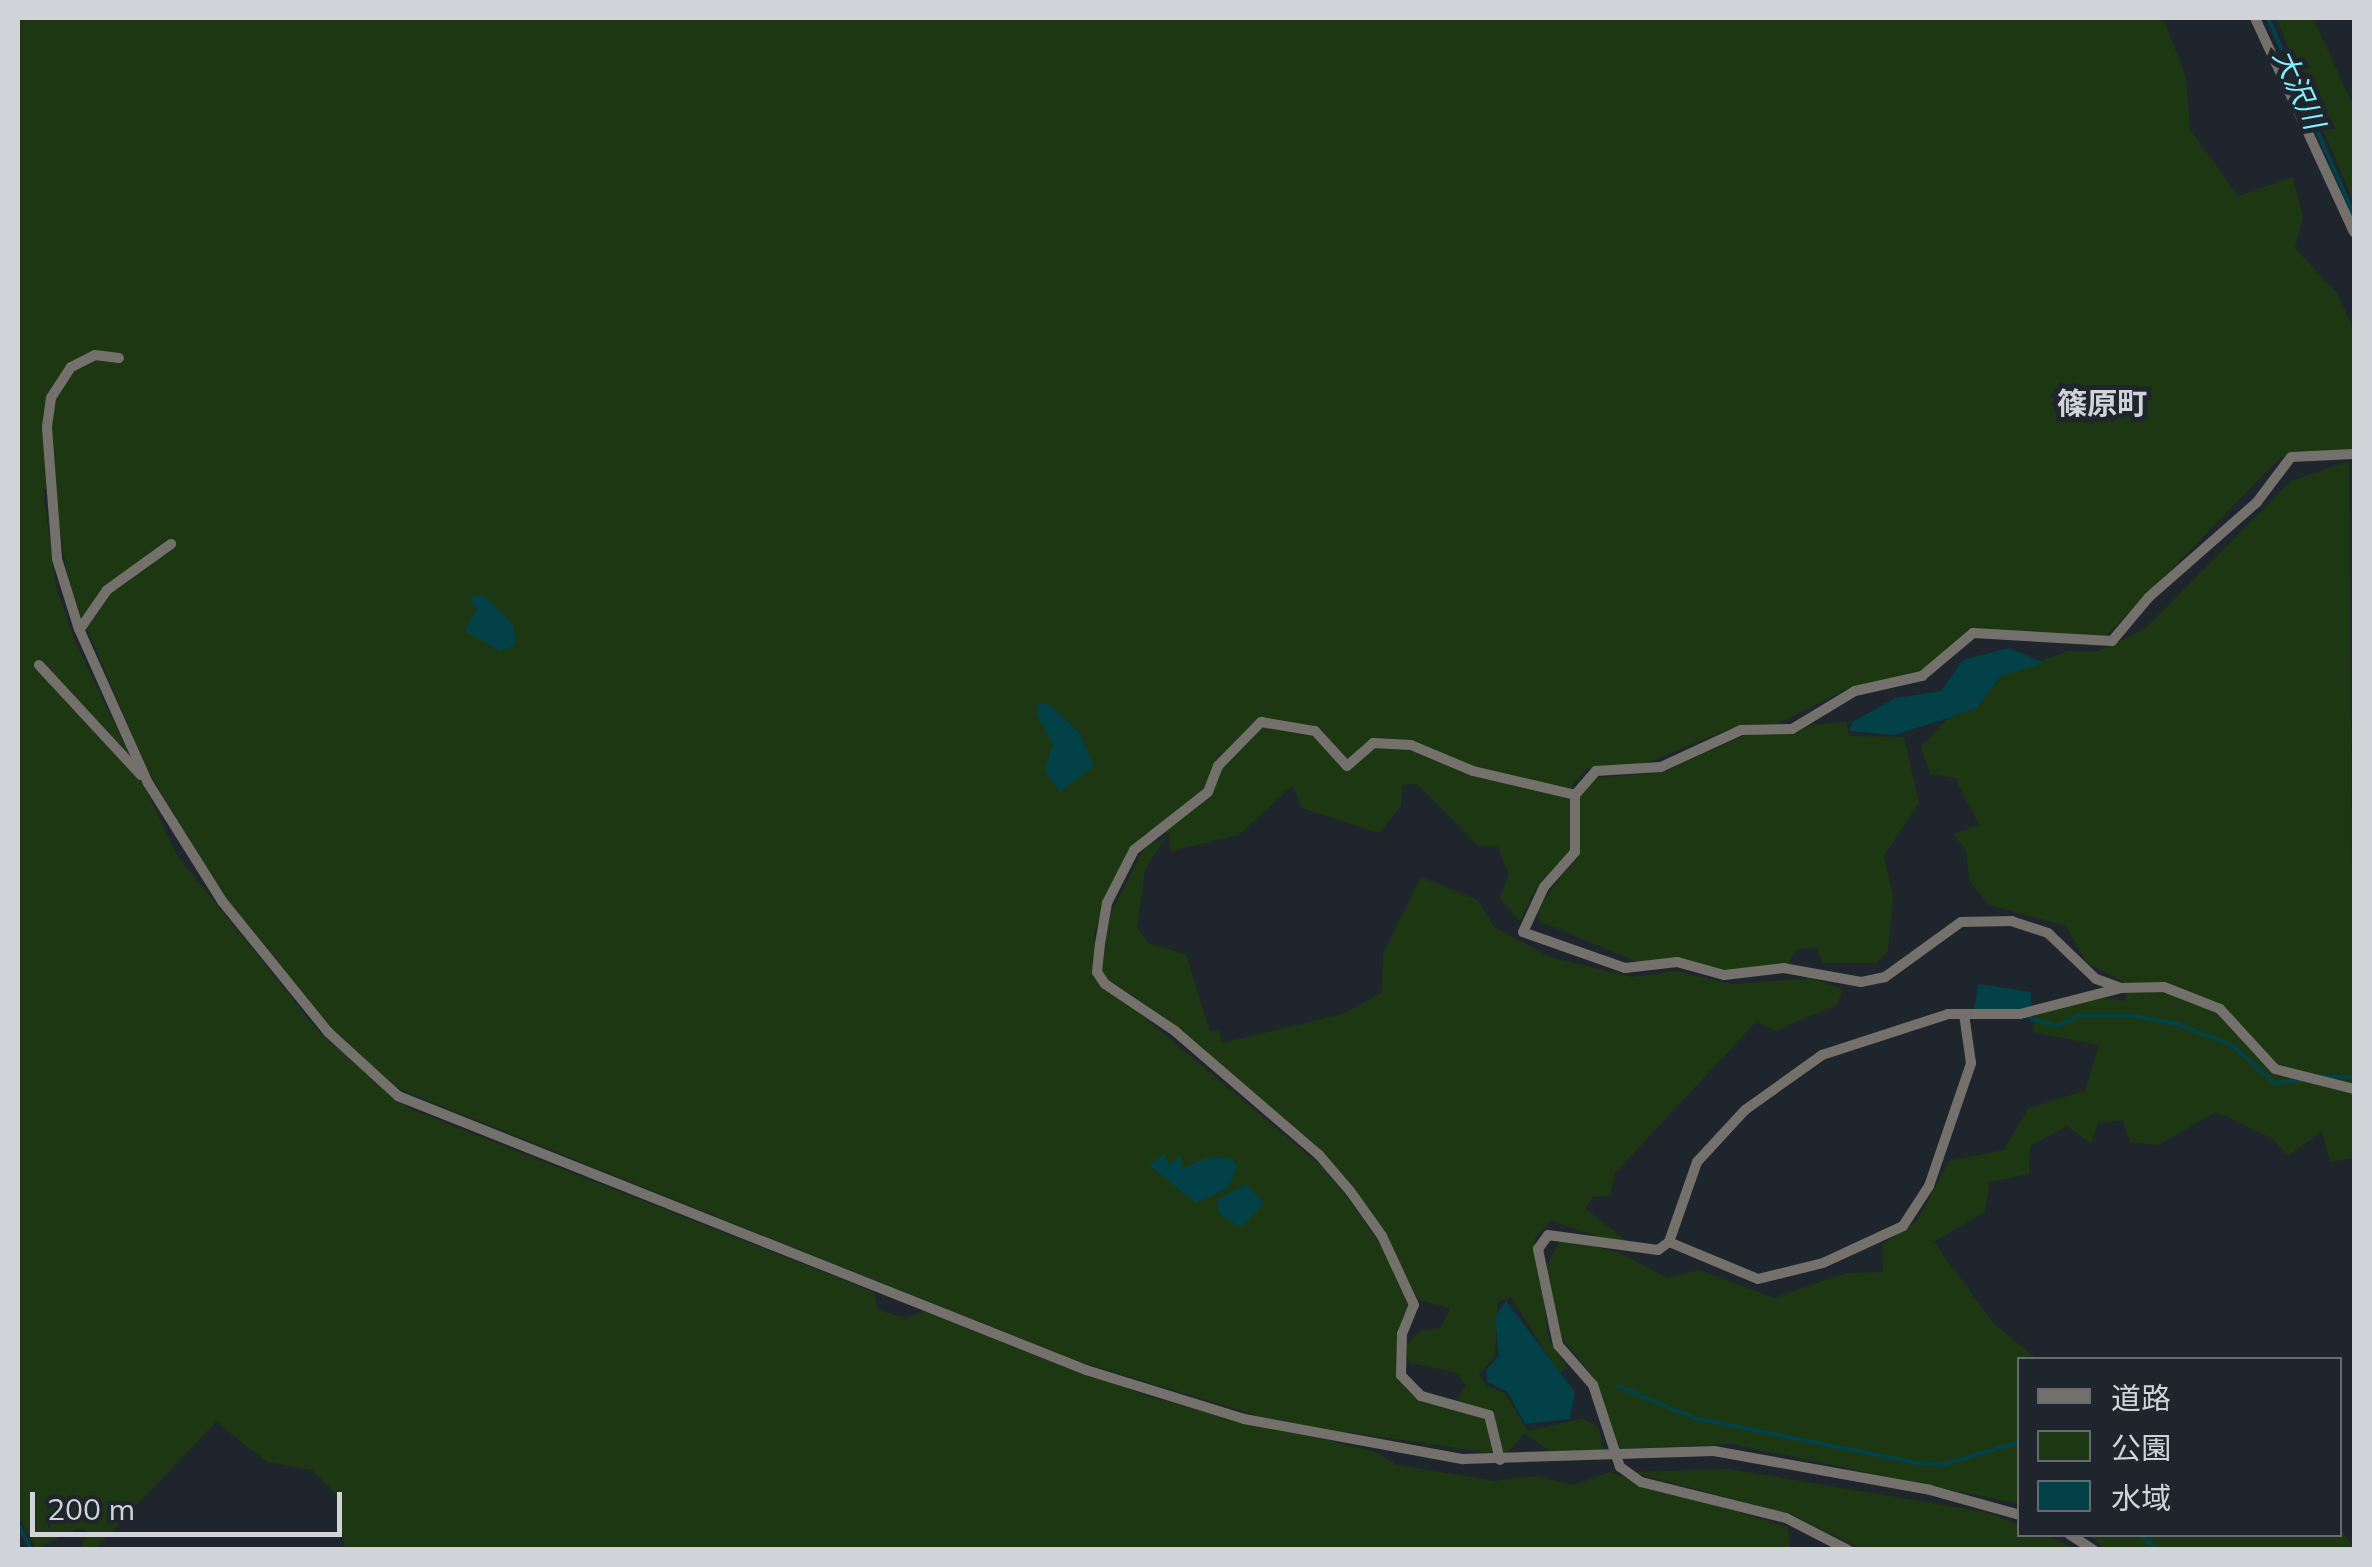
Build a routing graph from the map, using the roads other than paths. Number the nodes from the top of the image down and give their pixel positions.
1 (2255, 18) edge
2 (2354, 232) edge
3 (119, 358) dead end
4 (2354, 454) edge
5 (171, 544) dead end
6 (79, 630) junction
7 (39, 665) dead end
8 (148, 783) junction
9 (1575, 796) junction
10 (2120, 988) junction
11 (1964, 1014) junction
12 (2354, 1089) edge
13 (1670, 1242) junction
14 (1617, 1456) junction
15 (1500, 1460) junction
16 (2017, 1514) edge
17 (1848, 1550) edge

1 - 2 street
3 - 6 street
4 - 9 street
5 - 6 street
6 - 8 street
7 - 8 street
8 - 15 street
9 - 10 street
9 - 15 street
10 - 11 street
10 - 12 street
11 - 13 street
11 - 13 street
13 - 14 street
14 - 15 street
14 - 16 street
14 - 17 street

